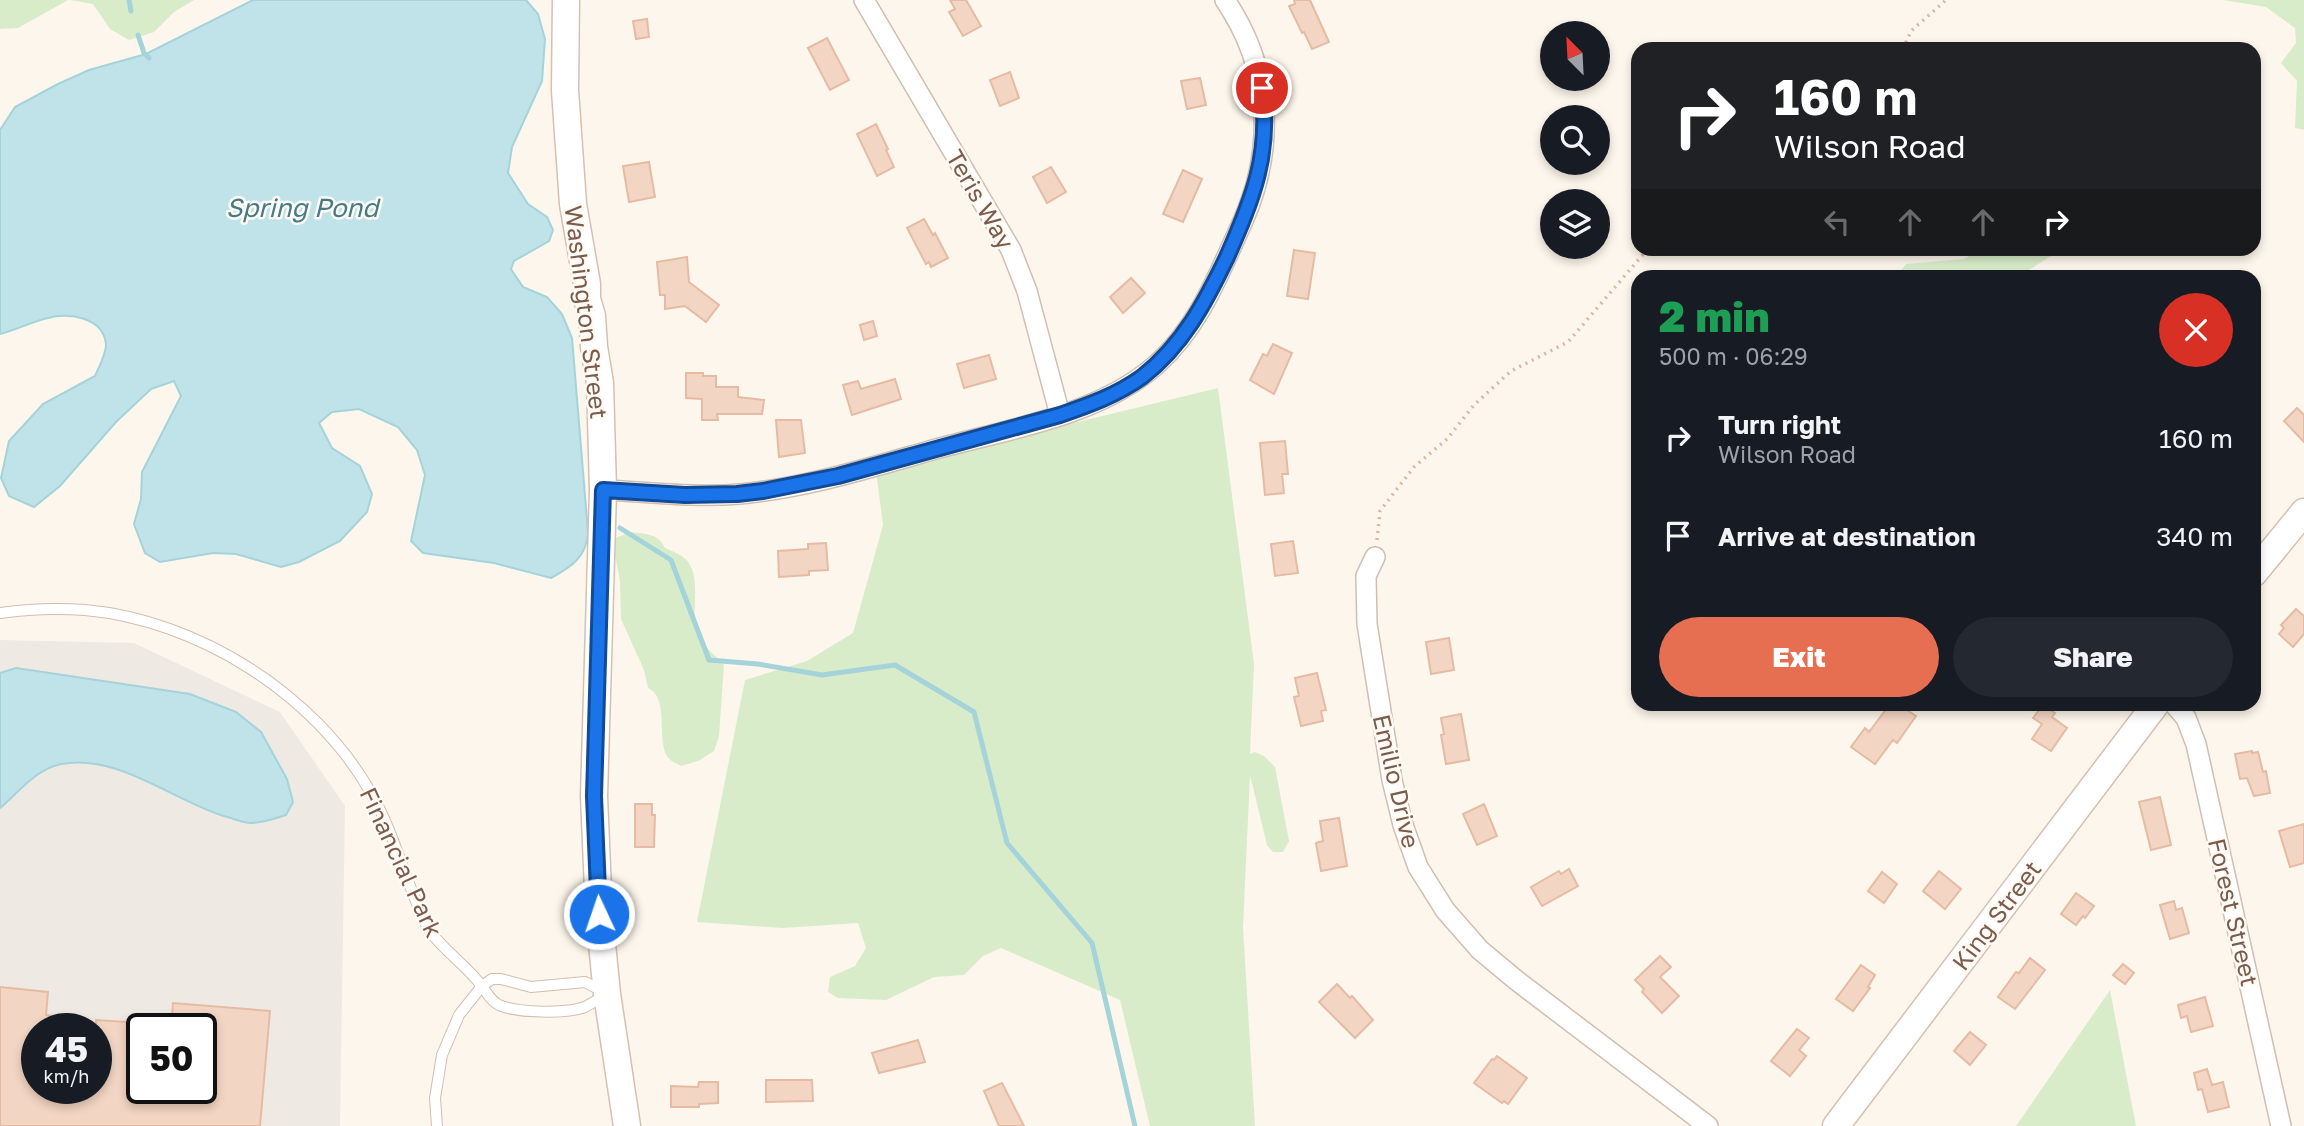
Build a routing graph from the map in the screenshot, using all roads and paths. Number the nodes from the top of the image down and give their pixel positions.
1 (566, 0) edge
2 (863, 0) edge
3 (1225, 0) edge
4 (1946, 0) edge
5 (1906, 42) edge
6 (1642, 256) edge
7 (1060, 415) junction
8 (603, 490) junction
9 (2304, 512) edge
10 (1375, 557) joint
11 (2261, 564) edge
12 (0, 613) edge
13 (2151, 711) edge
14 (2180, 711) edge
15 (482, 986) junction
16 (607, 994) junction
17 (437, 1126) edge
18 (627, 1126) edge
19 (1708, 1126) edge
20 (1836, 1126) edge
21 (2281, 1126) edge

1 - 8 main road, Washington Street
2 - 7 street, Teris Way
3 - 7 street
4 - 5 path
6 - 10 path
7 - 8 street
8 - 16 main road, Washington Street
9 - 11 main road
10 - 19 street, Emilio Drive
12 - 15 lane, Financial Park
13 - 20 main road, King Street
14 - 21 street, Forest Street
15 - 16 lane
15 - 16 lane, Financial Park
15 - 17 lane
16 - 18 main road, Washington Street

